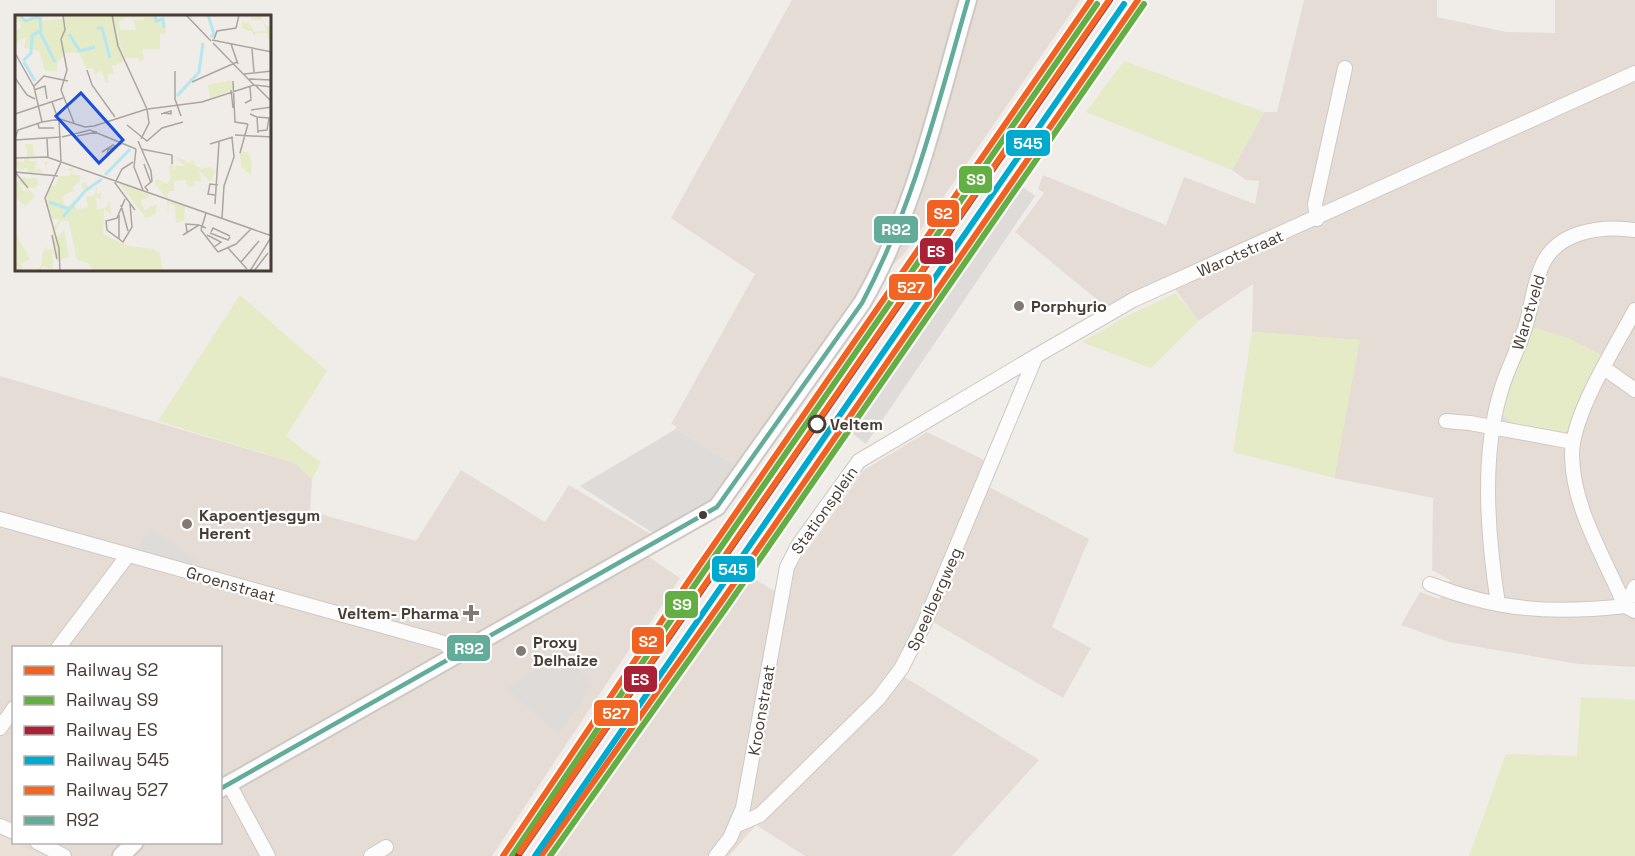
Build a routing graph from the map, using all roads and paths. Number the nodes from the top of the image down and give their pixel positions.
1 (968, 0) edge
2 (1345, 68) dead end
3 (1635, 73) edge
4 (1317, 219) junction
5 (1635, 230) edge
6 (1635, 309) edge
7 (1036, 356) junction
8 (1604, 368) junction
9 (1635, 390) edge
10 (1446, 421) dead end
11 (1494, 427) junction
12 (1574, 442) junction
13 (859, 461) joint
14 (0, 519) edge
15 (128, 555) junction
16 (790, 559) joint
17 (1431, 584) dead end
18 (1635, 587) edge
19 (1498, 604) junction
20 (1630, 609) edge
21 (60, 646) edge
22 (458, 656) junction
23 (12, 711) edge
24 (0, 728) edge
25 (225, 787) edge
26 (772, 802) junction
27 (743, 807) junction
28 (737, 825) junction
29 (39, 844) edge
30 (134, 844) edge
31 (386, 847) dead end
32 (64, 856) edge
33 (121, 856) edge
34 (268, 856) edge
35 (371, 856) edge
36 (716, 856) edge

1 - 22 street
2 - 4 street
3 - 4 street, Warotstraat
4 - 7 street, Warotstraat
5 - 11 street, Warotveld
6 - 8 street
7 - 13 street, Warotstraat
7 - 26 street, Speelbergweg
8 - 9 street
8 - 12 street
10 - 11 street
11 - 12 street
11 - 19 street, Warotveld
12 - 20 street
13 - 16 street, Stationsplein
14 - 15 street, Groenstraat
15 - 21 street
15 - 22 street, Groenstraat
16 - 27 street, Kroonstraat
17 - 19 street
18 - 20 street
19 - 20 street
22 - 25 street
23 - 24 street
25 - 34 street
26 - 27 street
26 - 28 street, Speelbergweg
27 - 28 street, Kroonstraat
28 - 36 street, Kroonstraat
29 - 32 street
30 - 33 street
31 - 35 street

